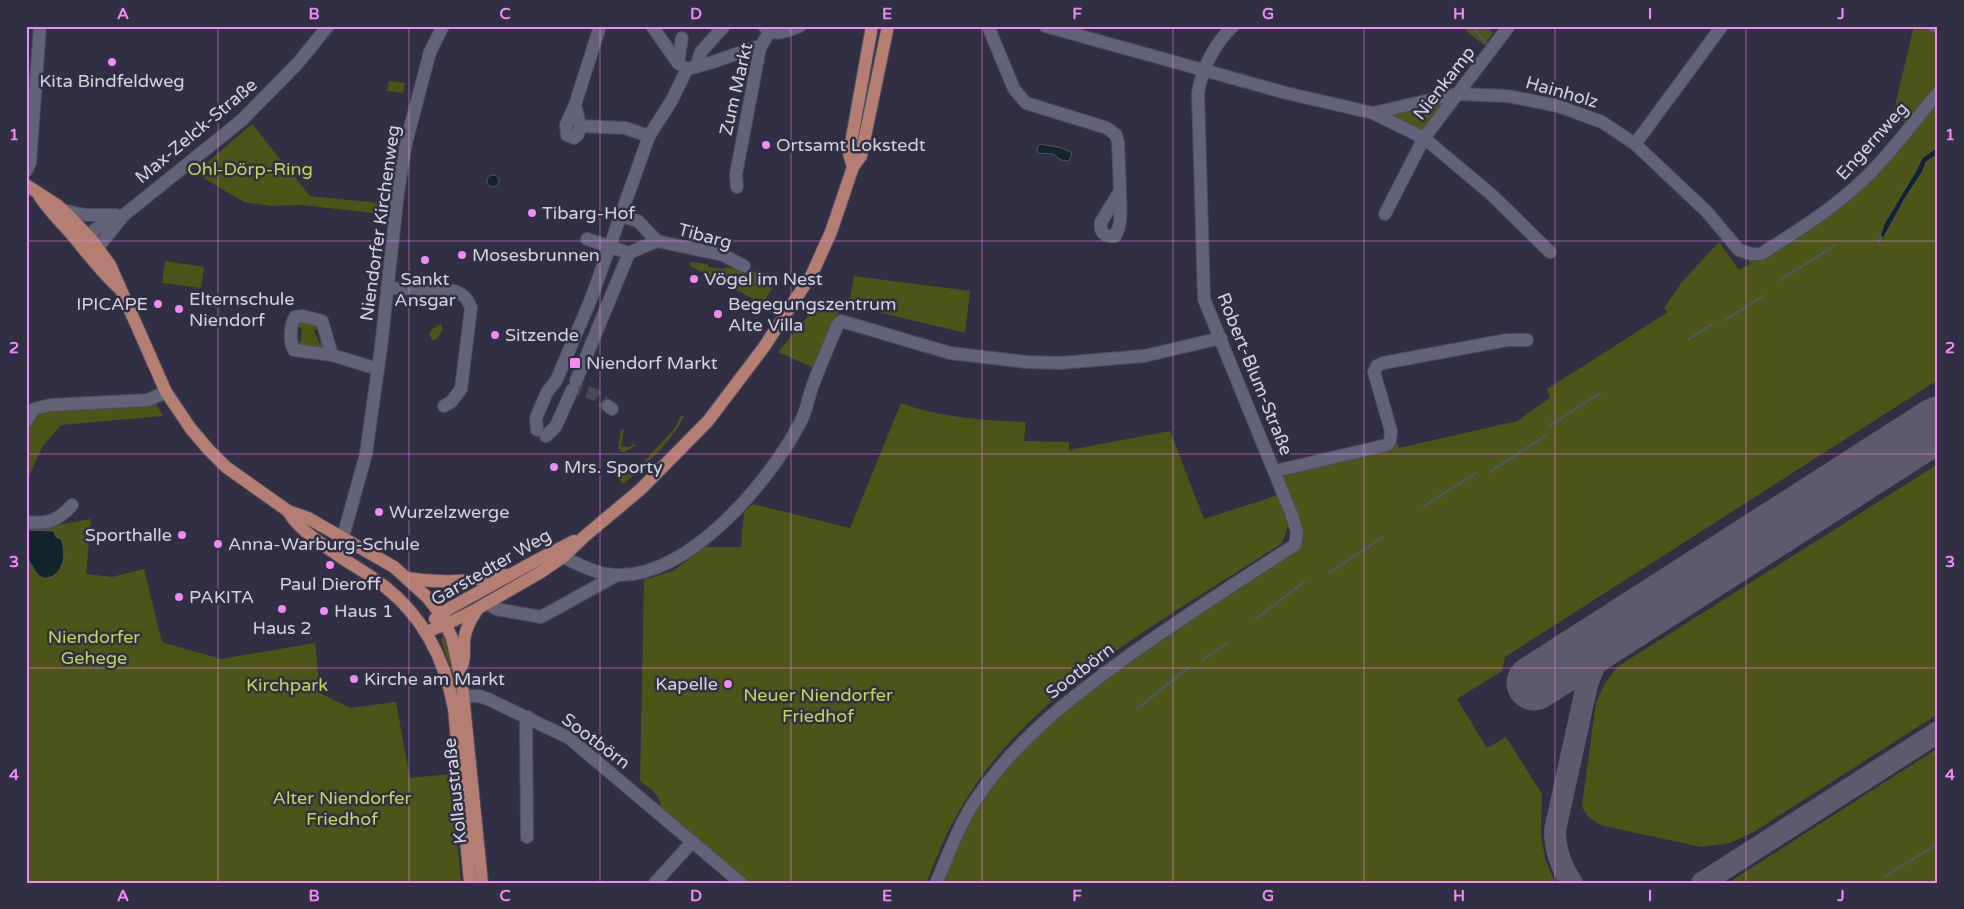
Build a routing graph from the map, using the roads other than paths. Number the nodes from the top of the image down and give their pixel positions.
1 (40, 26) edge
2 (328, 26) edge
3 (442, 26) edge
4 (600, 26) edge
5 (652, 26) edge
6 (724, 26) edge
7 (800, 26) edge
8 (872, 26) edge
9 (888, 26) edge
10 (988, 26) edge
11 (1045, 26) edge
12 (1233, 26) edge
13 (1509, 26) edge
14 (1722, 26) edge
15 (767, 29) edge
16 (682, 38) dead end
17 (760, 48) junction
18 (687, 66) junction
19 (1204, 71) junction
20 (1938, 93) edge
21 (1456, 94) junction
22 (1373, 112) junction
23 (649, 136) junction
24 (1424, 138) junction
25 (1635, 144) junction
26 (853, 167) junction
27 (26, 171) edge
28 (26, 184) edge
29 (737, 188) dead end
30 (1120, 191) dead end
31 (37, 192) junction
32 (62, 210) junction
33 (1385, 214) dead end
34 (124, 215) junction
35 (621, 216) junction
36 (88, 236) junction
37 (587, 238) dead end
38 (657, 241) junction
39 (610, 246) junction
40 (92, 249) junction
41 (1550, 252) dead end
42 (629, 253) junction
43 (1752, 254) joint
44 (744, 266) dead end
45 (387, 288) junction
46 (590, 296) junction
47 (611, 296) junction
48 (584, 318) junction
49 (600, 324) junction
50 (1221, 338) junction
51 (1527, 340) dead end
52 (332, 355) dead end
53 (378, 369) junction
54 (565, 383) junction
55 (166, 392) junction
56 (444, 406) dead end
57 (30, 408) edge
58 (26, 421) edge
59 (1275, 471) junction
60 (72, 505) dead end
61 (288, 511) junction
62 (26, 522) edge
63 (585, 536) junction
64 (343, 537) junction
65 (1297, 537) joint
66 (563, 557) junction
67 (515, 573) junction
68 (617, 576) junction
69 (407, 578) junction
70 (482, 606) junction
71 (444, 619) junction
72 (426, 632) junction
73 (460, 671) junction
74 (464, 696) junction
75 (528, 716) junction
76 (527, 838) dead end
77 (692, 842) junction
78 (470, 883) edge
79 (482, 883) edge
80 (655, 883) edge
81 (741, 883) edge
82 (936, 883) edge

1 - 27 street
2 - 34 street, Max-Zelck-Straße
3 - 45 street, Niendorfer Kirchenweg
4 - 23 street
5 - 18 street
6 - 18 street
7 - 15 street, Zum Markt
8 - 26 main road, Garstedter Weg
9 - 26 main road, Garstedter Weg
10 - 30 street
11 - 19 street, Hainholz
12 - 19 street, Robert-Blum-Straße
13 - 21 street, Nienkamp
14 - 25 street
15 - 17 street, Zum Markt
16 - 18 street
17 - 18 street
17 - 29 street, Zum Markt
18 - 23 street
19 - 22 street, Hainholz
19 - 50 street, Robert-Blum-Straße
20 - 43 street, Engernweg
21 - 22 street, Hainholz
21 - 24 street, Nienkamp
21 - 25 street, Hainholz
22 - 24 street, Hainholz
23 - 35 street
24 - 33 street, Nienkamp
24 - 41 street, Hainholz
25 - 43 street, Hainholz
26 - 63 main road, Garstedter Weg
28 - 31 main road
31 - 32 main road
31 - 40 main road
32 - 34 street
32 - 36 main road
34 - 36 street, Max-Zelck-Straße
34 - 40 street, Max-Zelck-Straße
35 - 38 street, Tibarg
35 - 39 street
36 - 40 main road
37 - 39 street
38 - 42 street, Tibarg
38 - 44 street, Tibarg
39 - 42 street
39 - 46 street
40 - 55 main road
42 - 47 street
45 - 53 street, Niendorfer Kirchenweg
45 - 56 street
46 - 47 street
46 - 48 street
47 - 49 street
48 - 49 street
48 - 54 street
49 - 54 street
50 - 59 street, Robert-Blum-Straße
50 - 68 street
51 - 59 street
52 - 53 street
53 - 64 street, Niendorfer Kirchenweg
54 - 54 street
55 - 57 street
55 - 61 main road
57 - 58 street
59 - 65 street, Robert-Blum-Straße
60 - 62 street
61 - 64 main road
61 - 72 main road, Kollaustraße
63 - 66 main road, Garstedter Weg
63 - 67 main road, Garstedter Weg
64 - 69 main road
65 - 82 street, Sootbörn
66 - 68 street
66 - 70 main road, Garstedter Weg
67 - 69 main road
67 - 71 main road, Garstedter Weg
68 - 70 street
69 - 71 main road
70 - 71 main road, Garstedter Weg
70 - 73 main road
71 - 72 main road, Garstedter Weg
71 - 73 main road, Kollaustraße
72 - 78 main road, Kollaustraße
73 - 74 main road, Kollaustraße
74 - 75 street, Sootbörn
74 - 79 main road, Kollaustraße
75 - 76 street
75 - 77 street, Sootbörn
77 - 80 street
77 - 81 street, Sootbörn

